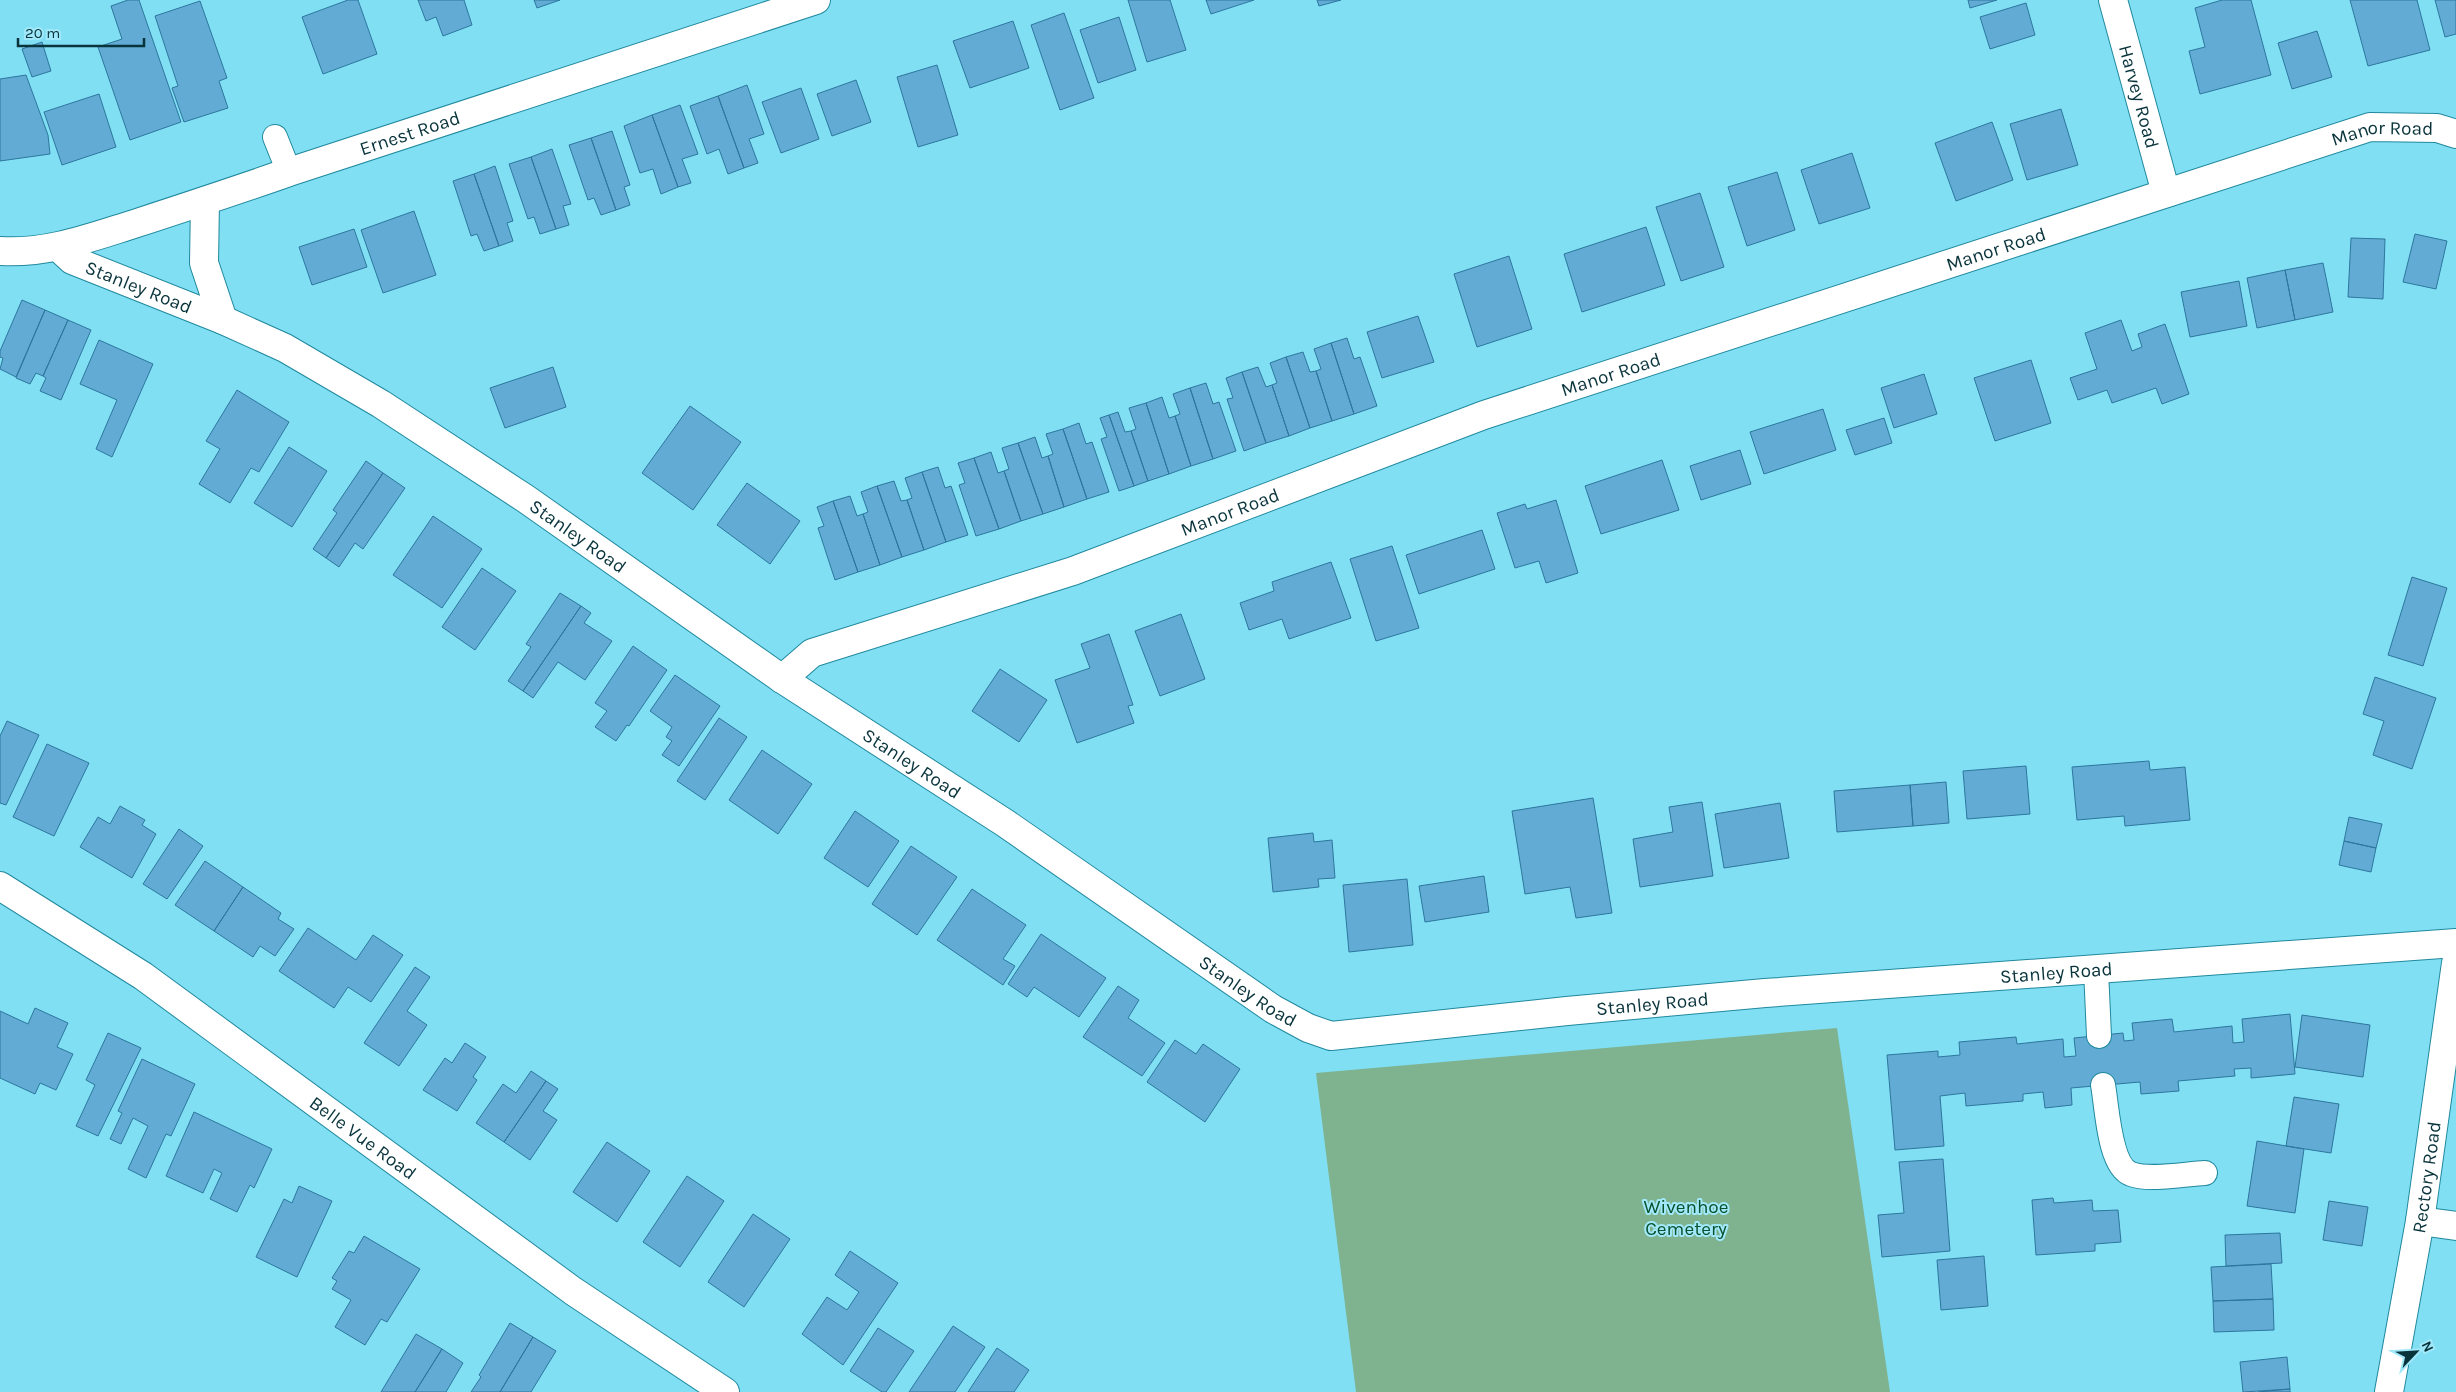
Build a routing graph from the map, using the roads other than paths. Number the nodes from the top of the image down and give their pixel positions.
1 (816, 0) edge
2 (2112, 0) edge
3 (2456, 134) edge
4 (275, 137) dead end
5 (289, 172) junction
6 (2166, 193) junction
7 (205, 201) junction
8 (58, 247) junction
9 (0, 251) edge
10 (223, 320) junction
11 (782, 679) junction
12 (0, 886) edge
13 (2456, 944) edge
14 (2456, 963) edge
15 (2096, 970) junction
16 (2099, 1036) dead end
17 (2104, 1085) dead end
18 (2205, 1173) dead end
19 (2420, 1221) junction
20 (2456, 1226) edge
21 (724, 1392) edge
22 (2389, 1392) edge

1 - 5 street, Ernest Road
2 - 6 street, Harvey Road
3 - 6 street, Manor Road
4 - 5 lane
5 - 7 street, Ernest Road
6 - 11 street, Manor Road
7 - 8 street, Ernest Road
7 - 10 street, Stanley Road
8 - 9 street, Ernest Road
8 - 10 street, Stanley Road
10 - 11 street, Stanley Road
11 - 15 street, Stanley Road
12 - 21 street, Belle Vue Road
13 - 15 street, Stanley Road
14 - 19 street, Rectory Road
15 - 16 lane
17 - 18 lane
19 - 20 street
19 - 22 street, Rectory Road

